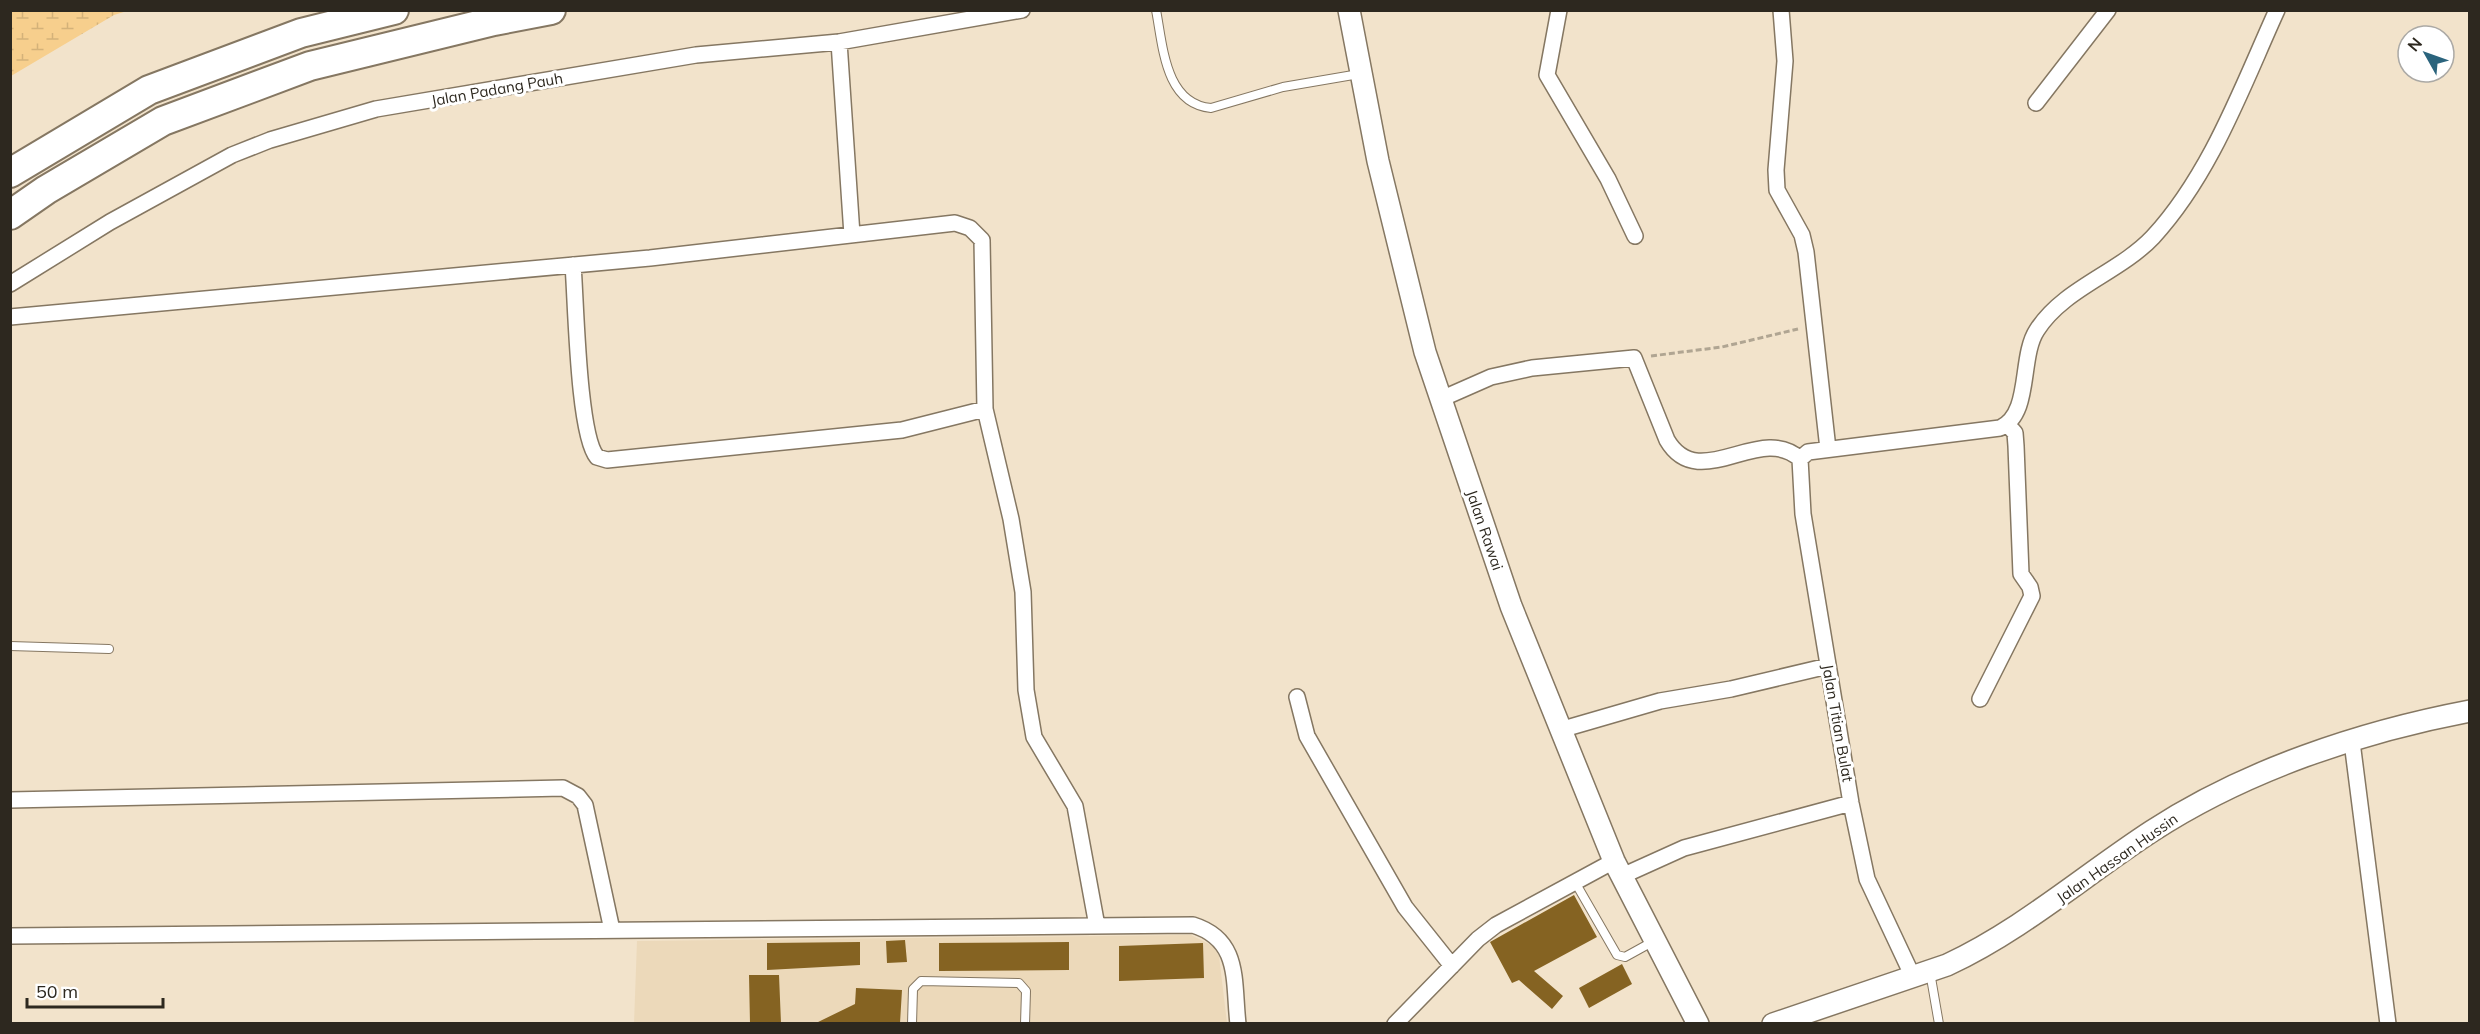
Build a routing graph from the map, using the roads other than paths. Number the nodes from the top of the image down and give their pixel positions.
1 (394, 10) edge
2 (551, 10) edge
3 (1022, 10) edge
4 (1156, 10) edge
5 (1349, 10) edge
6 (1559, 10) edge
7 (1781, 10) edge
8 (2108, 10) edge
9 (2277, 10) edge
10 (839, 42) junction
11 (1361, 74) junction
12 (2036, 103) dead end
13 (10, 173) edge
14 (10, 215) edge
15 (852, 235) junction
16 (1635, 236) dead end
17 (573, 265) junction
18 (10, 284) edge
19 (10, 317) edge
20 (1441, 399) junction
21 (985, 410) junction
22 (2008, 425) junction
23 (1828, 449) junction
24 (1800, 459) junction
25 (10, 646) edge
26 (109, 649) dead end
27 (1828, 666) junction
28 (1297, 698) dead end
29 (1980, 699) dead end
30 (2469, 711) edge
31 (1560, 730) junction
32 (2352, 742) junction
33 (10, 800) edge
34 (1851, 803) junction
35 (1618, 869) junction
36 (1575, 882) junction
37 (1097, 926) junction
38 (612, 930) junction
39 (10, 936) edge
40 (1655, 941) junction
41 (1452, 966) junction
42 (1921, 974) junction
43 (912, 1023) edge
44 (1025, 1023) edge
45 (1238, 1023) edge
46 (1395, 1023) edge
47 (1698, 1023) edge
48 (1773, 1023) edge
49 (1938, 1023) edge
50 (2388, 1023) edge

1 - 13 highway
2 - 14 highway
3 - 10 street, Jalan Padang Pauh
4 - 11 lane
5 - 11 main road, Jalan Rawai
6 - 16 street
7 - 23 street
8 - 12 street
9 - 22 street
10 - 15 street
10 - 18 street, Jalan Padang Pauh
11 - 20 main road, Jalan Rawai
15 - 17 street
15 - 21 street
17 - 19 street
17 - 21 street
20 - 24 street
20 - 31 main road, Jalan Rawai
21 - 37 street
22 - 23 street
22 - 29 street
23 - 24 street
24 - 27 street, Jalan Titian Bulat
25 - 26 lane
27 - 31 street
27 - 34 street, Jalan Titian Bulat
28 - 41 street
30 - 32 main road, Jalan Hassan Hussin
31 - 35 main road, Jalan Rawai
32 - 42 main road, Jalan Hassan Hussin
32 - 50 street
33 - 38 street
34 - 35 street
34 - 42 street, Jalan Titian Bulat
35 - 36 street
35 - 40 main road, Jalan Rawai
36 - 40 lane
36 - 41 street
37 - 38 street
37 - 45 street
38 - 39 street
40 - 47 main road, Jalan Rawai
41 - 46 street
42 - 48 main road, Jalan Hassan Hussin
42 - 49 lane
43 - 44 lane

